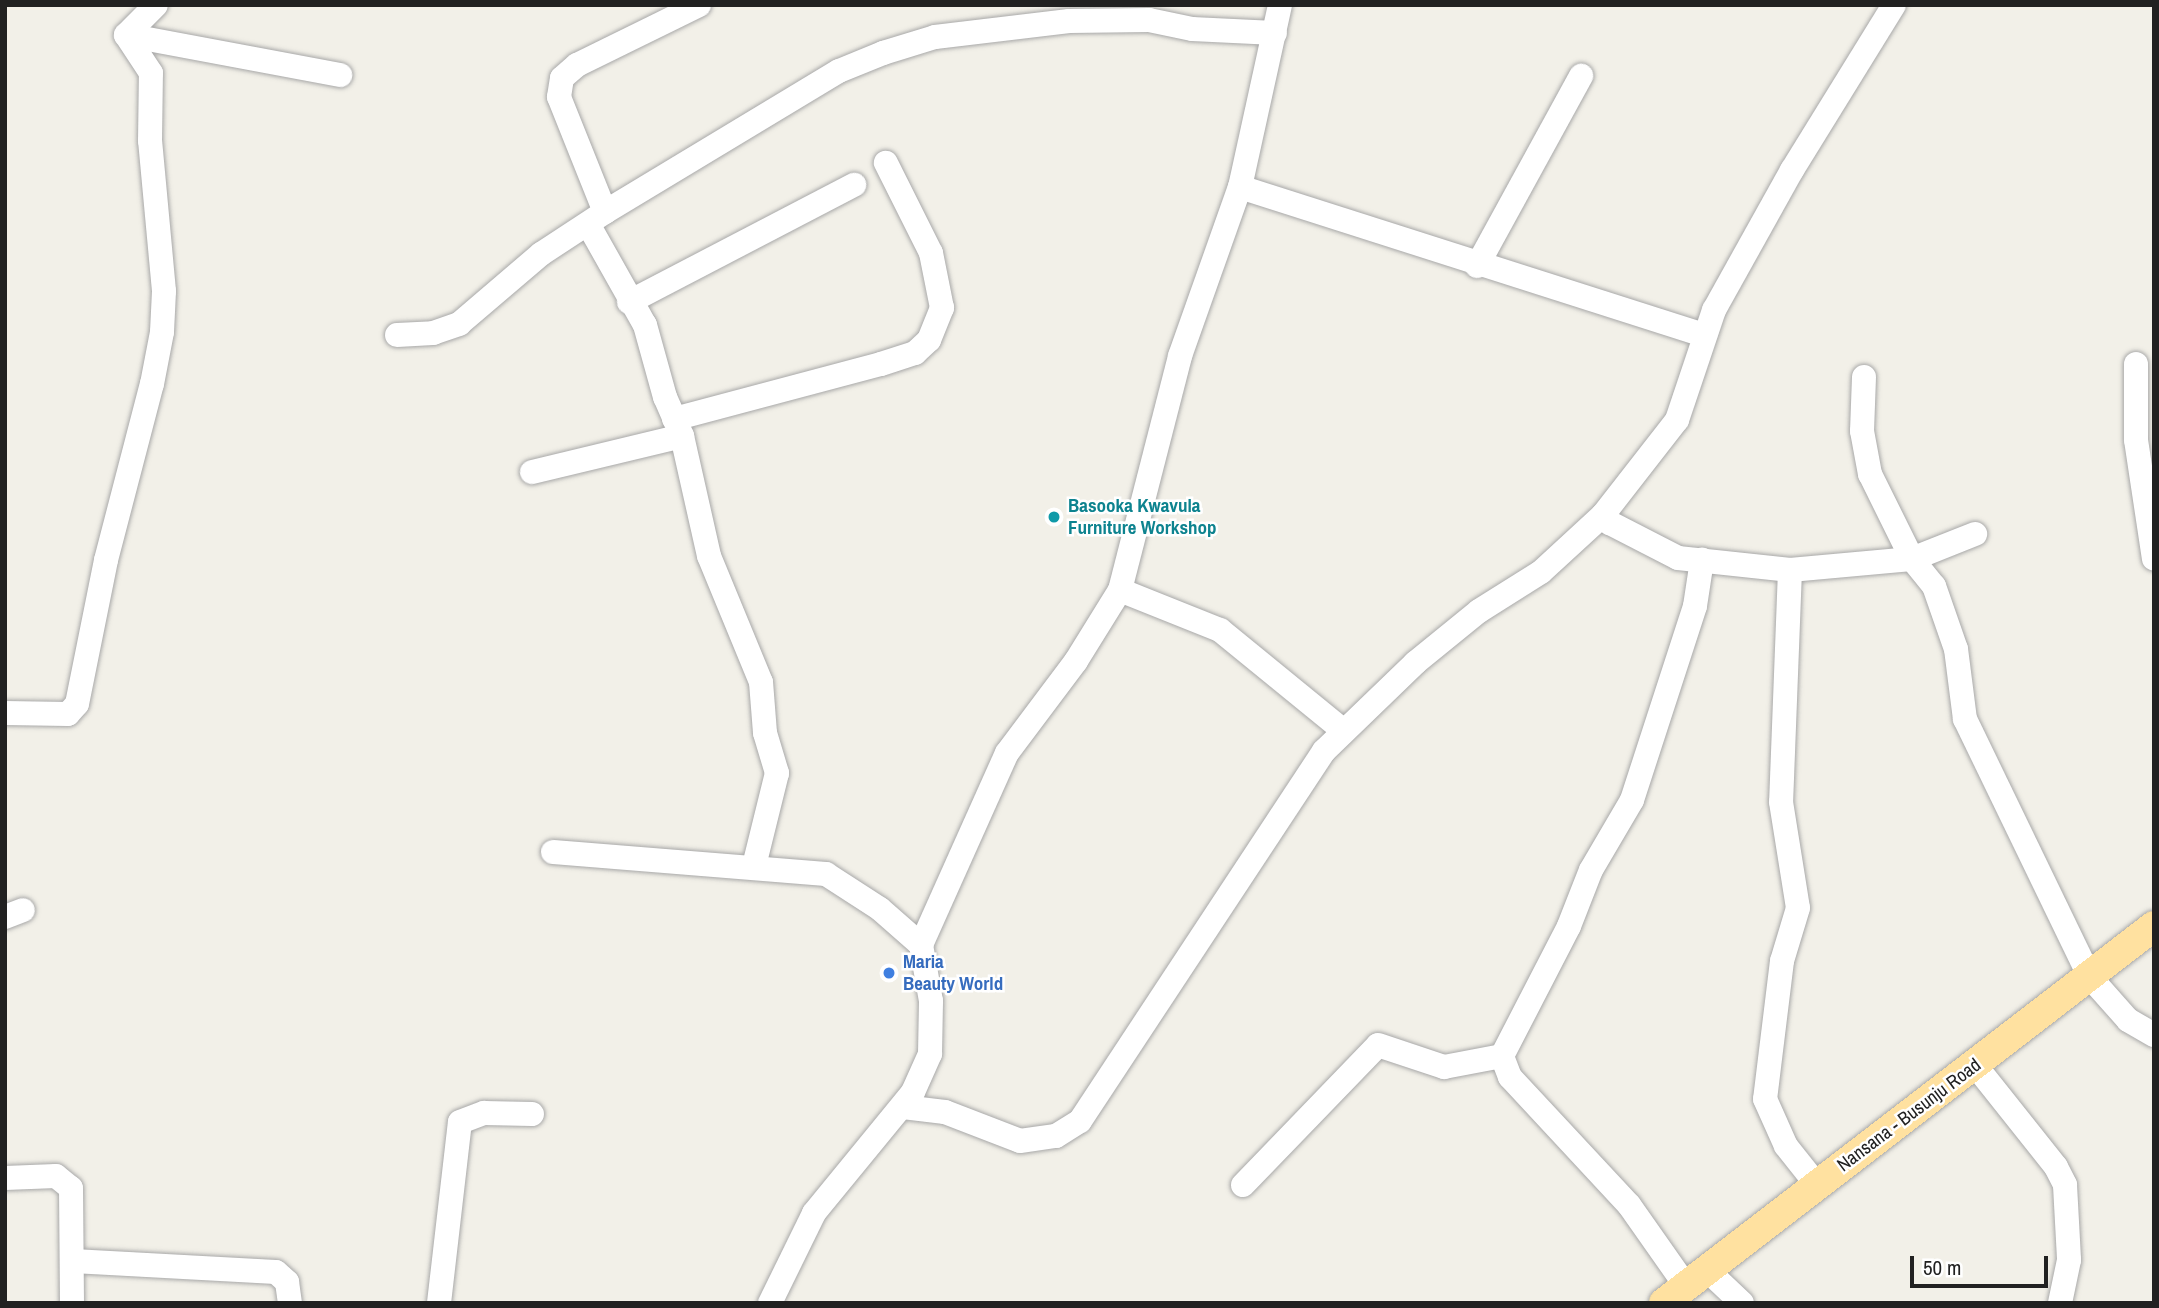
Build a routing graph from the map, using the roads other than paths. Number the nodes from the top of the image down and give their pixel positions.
1 (156, 5) edge
2 (699, 5) edge
3 (1280, 5) edge
4 (1894, 5) edge
5 (1275, 33) junction
6 (126, 35) junction
7 (340, 75) dead end
8 (1581, 76) dead end
9 (886, 163) dead end
10 (854, 185) dead end
11 (1240, 187) junction
12 (596, 218) junction
13 (1477, 266) junction
14 (629, 302) junction
15 (397, 335) dead end
16 (1704, 335) junction
17 (2136, 364) dead end
18 (1864, 377) dead end
19 (678, 427) junction
20 (531, 472) dead end
21 (1603, 515) junction
22 (1975, 534) dead end
23 (1912, 559) junction
24 (2154, 559) edge
25 (1702, 560) junction
26 (1790, 570) junction
27 (1120, 590) junction
28 (5, 713) edge
29 (1344, 732) junction
30 (553, 852) dead end
31 (754, 866) junction
32 (2154, 926) edge
33 (921, 944) junction
34 (2089, 976) junction
35 (2154, 1035) edge
36 (1502, 1056) junction
37 (1975, 1065) junction
38 (903, 1107) junction
39 (532, 1114) dead end
40 (5, 1178) edge
41 (1243, 1185) dead end
42 (1817, 1185) junction
43 (73, 1261) junction
44 (1686, 1286) edge
45 (72, 1303) edge
46 (290, 1303) edge
47 (439, 1303) edge
48 (770, 1303) edge
49 (1742, 1303) edge
50 (2060, 1303) edge

1 - 6 street
2 - 12 street
3 - 5 street
4 - 16 street
5 - 11 street
5 - 12 street
6 - 7 street
6 - 28 street
8 - 13 street
9 - 19 street
10 - 14 street
11 - 13 street
11 - 27 street
12 - 14 street
12 - 15 street
13 - 16 street
14 - 19 street
16 - 21 street
17 - 24 street
18 - 23 street
19 - 20 street
19 - 31 street
21 - 25 street
21 - 29 street
22 - 23 street
23 - 26 street
23 - 34 street
25 - 26 street
25 - 36 street
26 - 42 street
27 - 29 street
27 - 33 street
29 - 38 street
30 - 31 street
31 - 33 street
32 - 34 main road, Nansana - Busunju Road
33 - 38 street
34 - 35 street
34 - 37 main road, Nansana - Busunju Road
36 - 41 street
36 - 44 street
37 - 42 main road, Nansana - Busunju Road
37 - 50 street
38 - 48 street
39 - 47 street
40 - 43 street
42 - 44 main road, Nansana - Busunju Road
43 - 45 street
43 - 46 street
44 - 49 street

